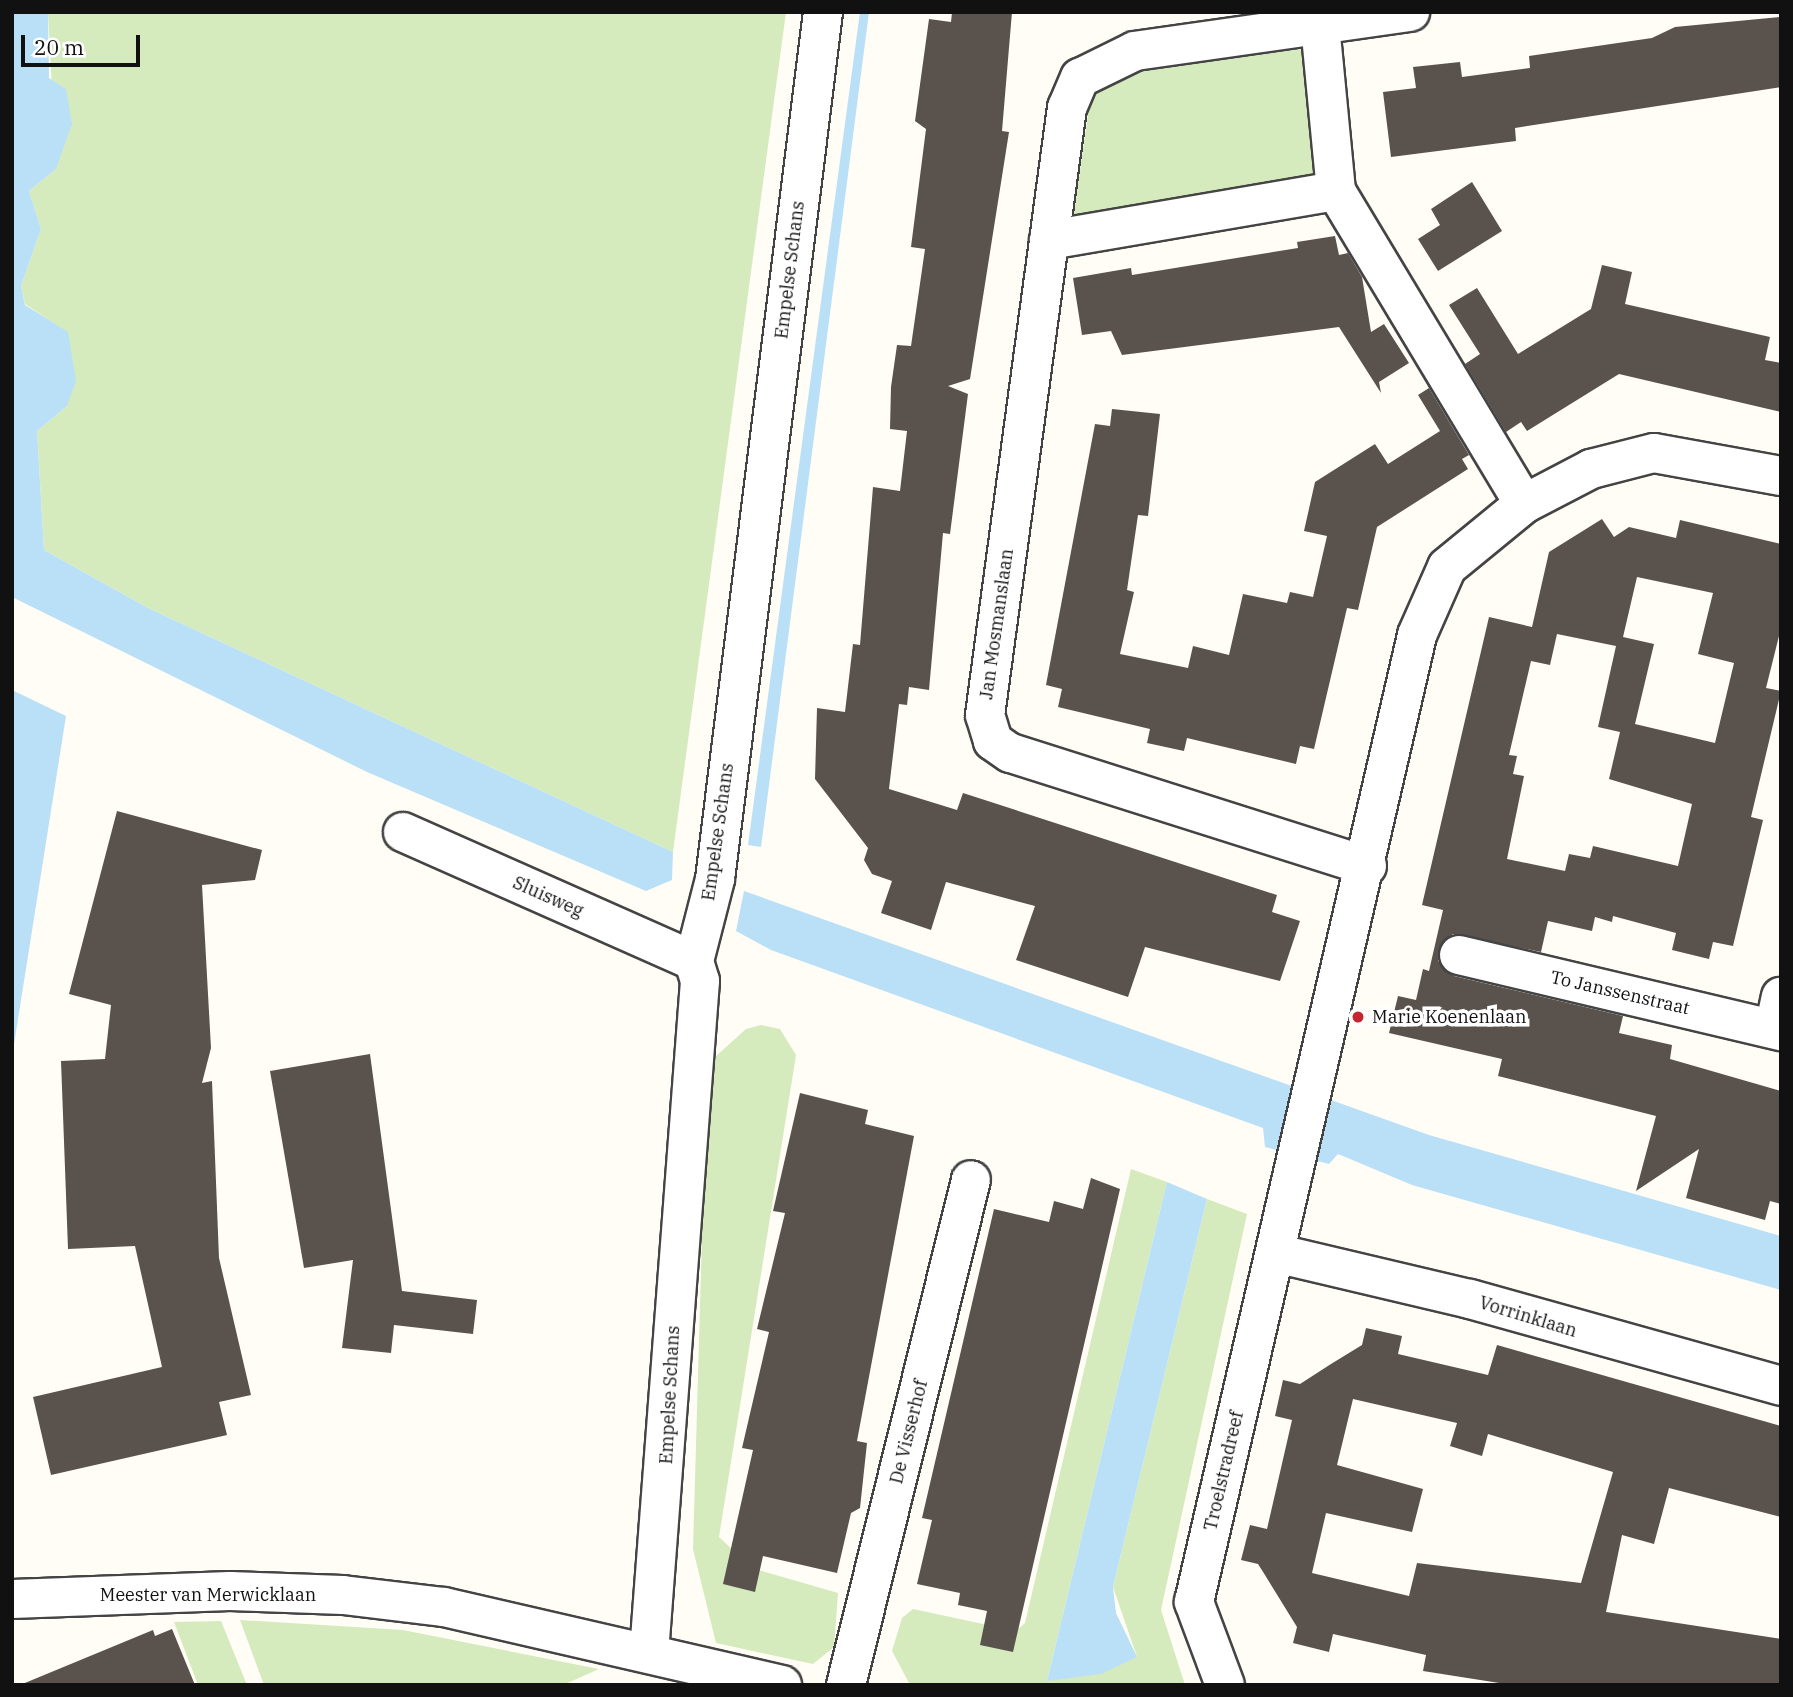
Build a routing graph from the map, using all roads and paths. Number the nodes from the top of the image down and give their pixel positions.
1 (823, 12) edge
2 (1410, 12) edge
3 (1320, 25) junction
4 (1336, 191) junction
5 (1049, 240) junction
6 (1781, 476) edge
7 (1524, 504) junction
8 (403, 832) dead end
9 (1367, 866) junction
10 (1459, 955) dead end
11 (694, 961) junction
12 (1778, 1019) edge
13 (971, 1180) dead end
14 (1275, 1253) junction
15 (1781, 1386) edge
16 (12, 1599) edge
17 (649, 1653) junction
18 (782, 1685) edge
19 (846, 1685) edge
20 (1225, 1685) edge

1 - 11 street, Empelse Schans
2 - 3 street, Jan Mosmanslaan
3 - 4 street
3 - 5 street, Jan Mosmanslaan
4 - 5 street
4 - 7 street
5 - 9 street, Jan Mosmanslaan
6 - 7 street
7 - 9 street
8 - 11 street, Sluisweg
9 - 14 street
10 - 12 street, To Janssenstraat
11 - 17 street, Empelse Schans
13 - 19 street, De Visserhof
14 - 15 street, Vorrinklaan
14 - 20 street, Troelstradreef
16 - 17 street, Meester van Merwicklaan
17 - 18 street, Meester van Merwicklaan

